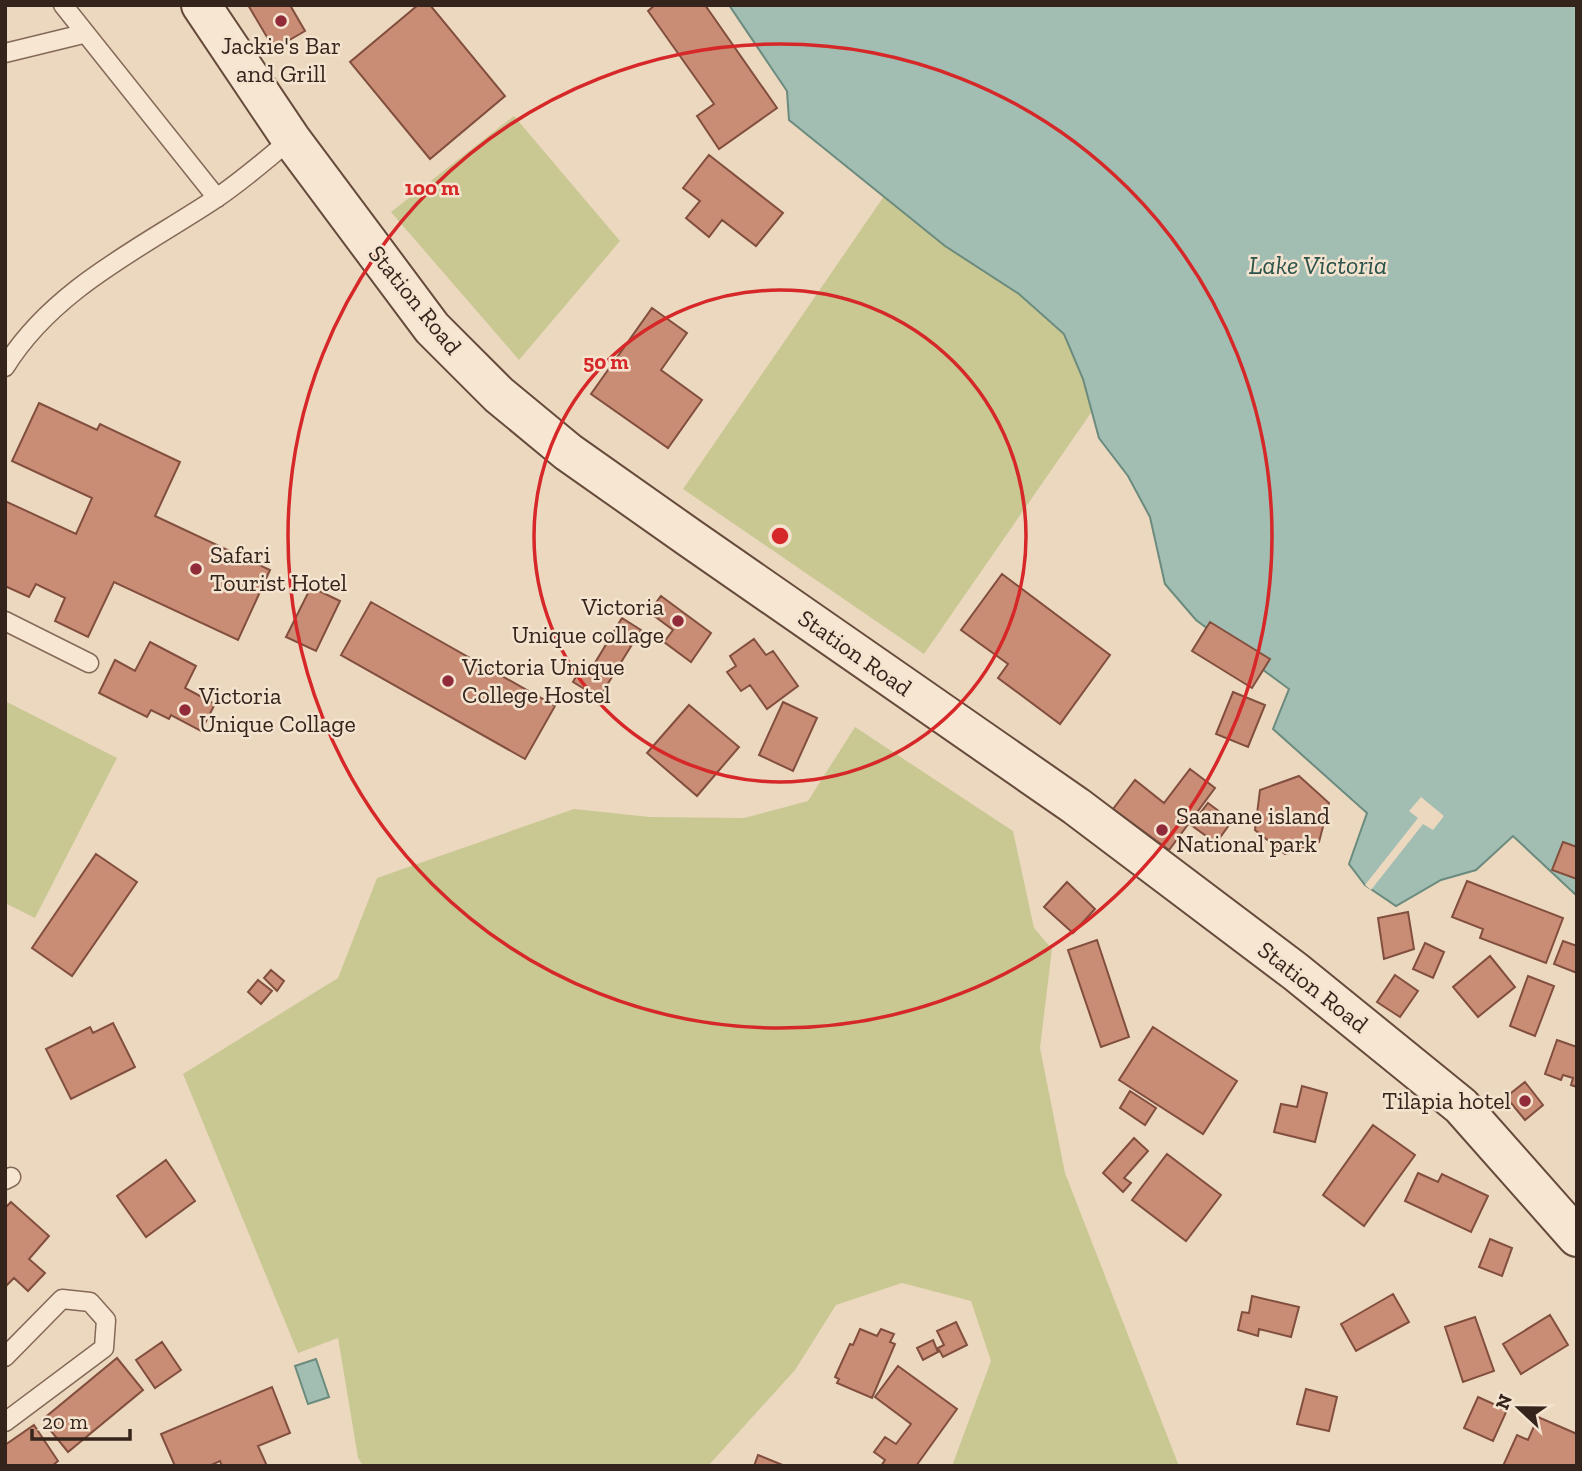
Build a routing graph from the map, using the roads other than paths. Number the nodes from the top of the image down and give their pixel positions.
1 (63, 5) edge
2 (201, 5) edge
3 (83, 34) junction
4 (5, 53) edge
5 (291, 139) junction
6 (217, 198) junction
7 (5, 367) edge
8 (5, 621) edge
9 (89, 663) dead end
10 (1577, 1237) edge
11 (5, 1357) edge
12 (5, 1422) edge

1 - 3 lane
2 - 5 street, Station Road
3 - 4 lane
3 - 6 lane
5 - 6 lane
5 - 10 street, Station Road
6 - 7 lane
8 - 9 lane
11 - 12 lane

